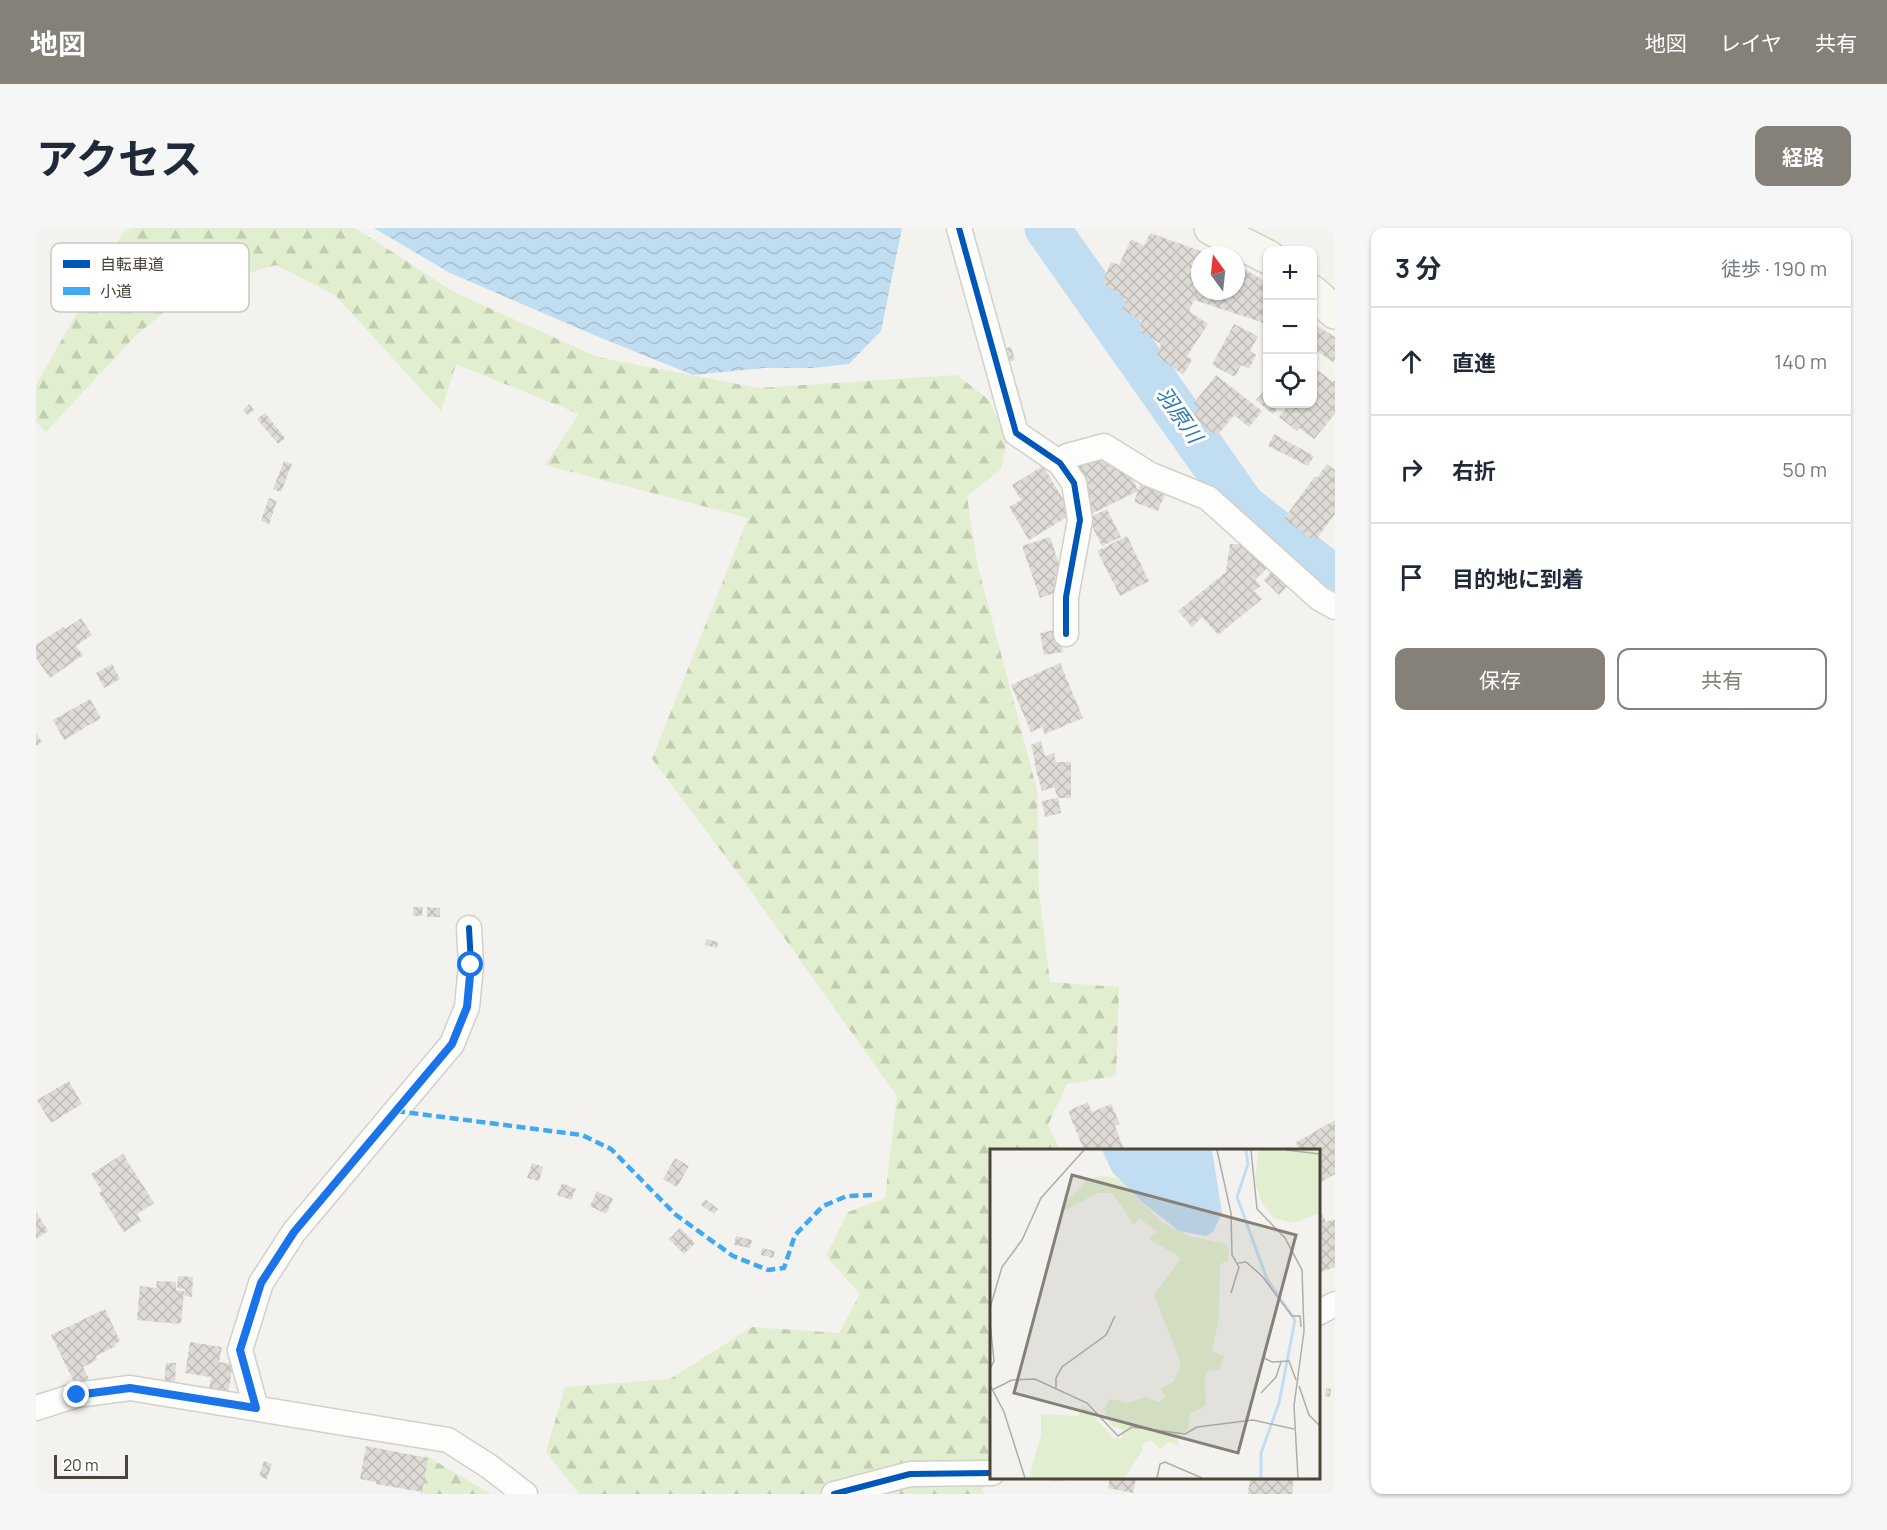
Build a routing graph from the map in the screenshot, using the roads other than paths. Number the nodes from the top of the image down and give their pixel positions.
1 (959, 228) edge
2 (1211, 228) edge
3 (1263, 254) edge
4 (1317, 296) edge
5 (1335, 312) edge
6 (1060, 463) junction
7 (1335, 607) edge
8 (1066, 634) dead end
9 (469, 928) dead end
10 (1335, 1304) edge
11 (1320, 1312) edge
12 (36, 1408) edge
13 (256, 1408) junction
14 (990, 1473) edge
15 (525, 1494) edge
16 (834, 1494) edge

1 - 6 street
2 - 3 main road
4 - 5 main road
6 - 7 street
6 - 8 street
9 - 13 street
10 - 11 street
12 - 13 street
13 - 15 street
14 - 16 street

